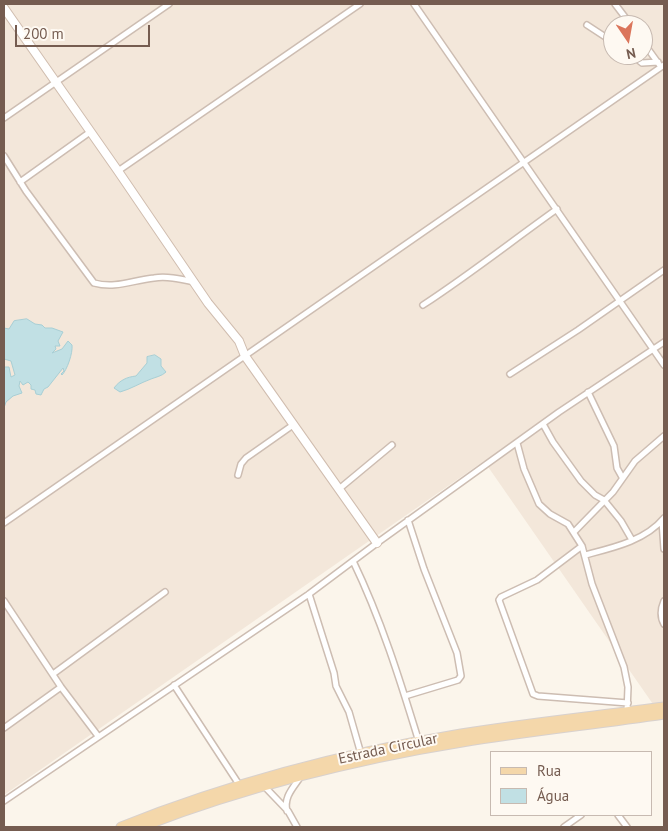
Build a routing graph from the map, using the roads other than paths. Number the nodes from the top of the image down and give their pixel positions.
1 (169, 4) edge
2 (360, 4) edge
3 (414, 4) edge
4 (615, 4) edge
5 (4, 8) edge
6 (623, 15) edge
7 (587, 24) dead end
8 (603, 35) edge
9 (653, 55) edge
10 (653, 62) edge
11 (658, 62) junction
12 (663, 66) edge
13 (56, 82) junction
14 (4, 118) edge
15 (90, 132) junction
16 (4, 156) edge
17 (524, 162) junction
18 (118, 171) junction
19 (20, 182) junction
20 (557, 209) junction
21 (664, 270) edge
22 (194, 282) junction
23 (620, 300) junction
24 (423, 305) dead end
25 (664, 342) edge
26 (654, 349) junction
27 (245, 356) junction
28 (664, 365) edge
29 (510, 374) dead end
30 (588, 392) junction
31 (543, 424) junction
32 (293, 425) junction
33 (664, 436) edge
34 (517, 443) junction
35 (392, 445) dead end
36 (238, 475) dead end
37 (622, 477) junction
38 (338, 489) junction
39 (604, 500) junction
40 (408, 520) junction
41 (663, 520) edge
42 (4, 523) edge
43 (574, 532) junction
44 (632, 540) junction
45 (377, 543) junction
46 (582, 546) junction
47 (664, 549) edge
48 (585, 555) junction
49 (353, 561) junction
50 (165, 592) dead end
51 (309, 594) junction
52 (4, 601) edge
53 (664, 601) edge
54 (664, 624) edge
55 (53, 674) junction
56 (174, 685) junction
57 (62, 687) junction
58 (405, 696) junction
59 (664, 707) edge
60 (627, 708) junction
61 (664, 714) edge
62 (4, 728) edge
63 (98, 736) junction
64 (420, 742) junction
65 (361, 754) junction
66 (302, 776) junction
67 (240, 786) junction
68 (264, 787) junction
69 (4, 801) edge
70 (288, 811) junction
71 (580, 816) edge
72 (619, 816) edge
73 (121, 827) edge
74 (141, 827) edge
75 (297, 827) edge
76 (564, 827) edge
77 (627, 827) edge

1 - 13 street
2 - 18 street
3 - 17 street
4 - 6 street
5 - 13 street
7 - 8 street
9 - 11 street
10 - 11 street
11 - 12 street
12 - 17 street
13 - 14 street
13 - 15 street
15 - 18 street
15 - 19 street
16 - 19 street
17 - 20 street
17 - 27 street
18 - 22 street
19 - 22 street
20 - 23 street
20 - 24 street
21 - 23 street
22 - 27 street
23 - 26 street
23 - 29 street
25 - 26 street
26 - 28 street
26 - 30 street
27 - 32 street
27 - 42 street
30 - 31 street
30 - 37 street
31 - 34 street
31 - 39 street
32 - 36 street
32 - 38 street
33 - 37 street
34 - 40 street
34 - 43 street
35 - 38 street
37 - 39 street
38 - 45 street
39 - 43 street
39 - 44 street
40 - 45 street
40 - 58 street
41 - 44 street
41 - 47 street
43 - 46 street
44 - 48 street
45 - 49 street
46 - 48 street
46 - 60 street
48 - 60 street
49 - 51 street
49 - 58 street
50 - 55 street
51 - 56 street
51 - 65 street
52 - 55 street
53 - 54 street
55 - 57 street
56 - 63 street
56 - 67 street
57 - 62 street
57 - 63 street
58 - 64 street
59 - 60 main road, Estrada Circular
60 - 64 main road, Estrada Circular
61 - 66 main road, Estrada Circular
63 - 69 street
64 - 65 main road, Estrada Circular
65 - 67 main road, Estrada Circular
66 - 68 main road, Estrada Circular
66 - 70 street
67 - 73 main road, Estrada Circular
68 - 70 street
68 - 74 main road, Estrada Circular
70 - 75 street
71 - 76 street
72 - 77 street

